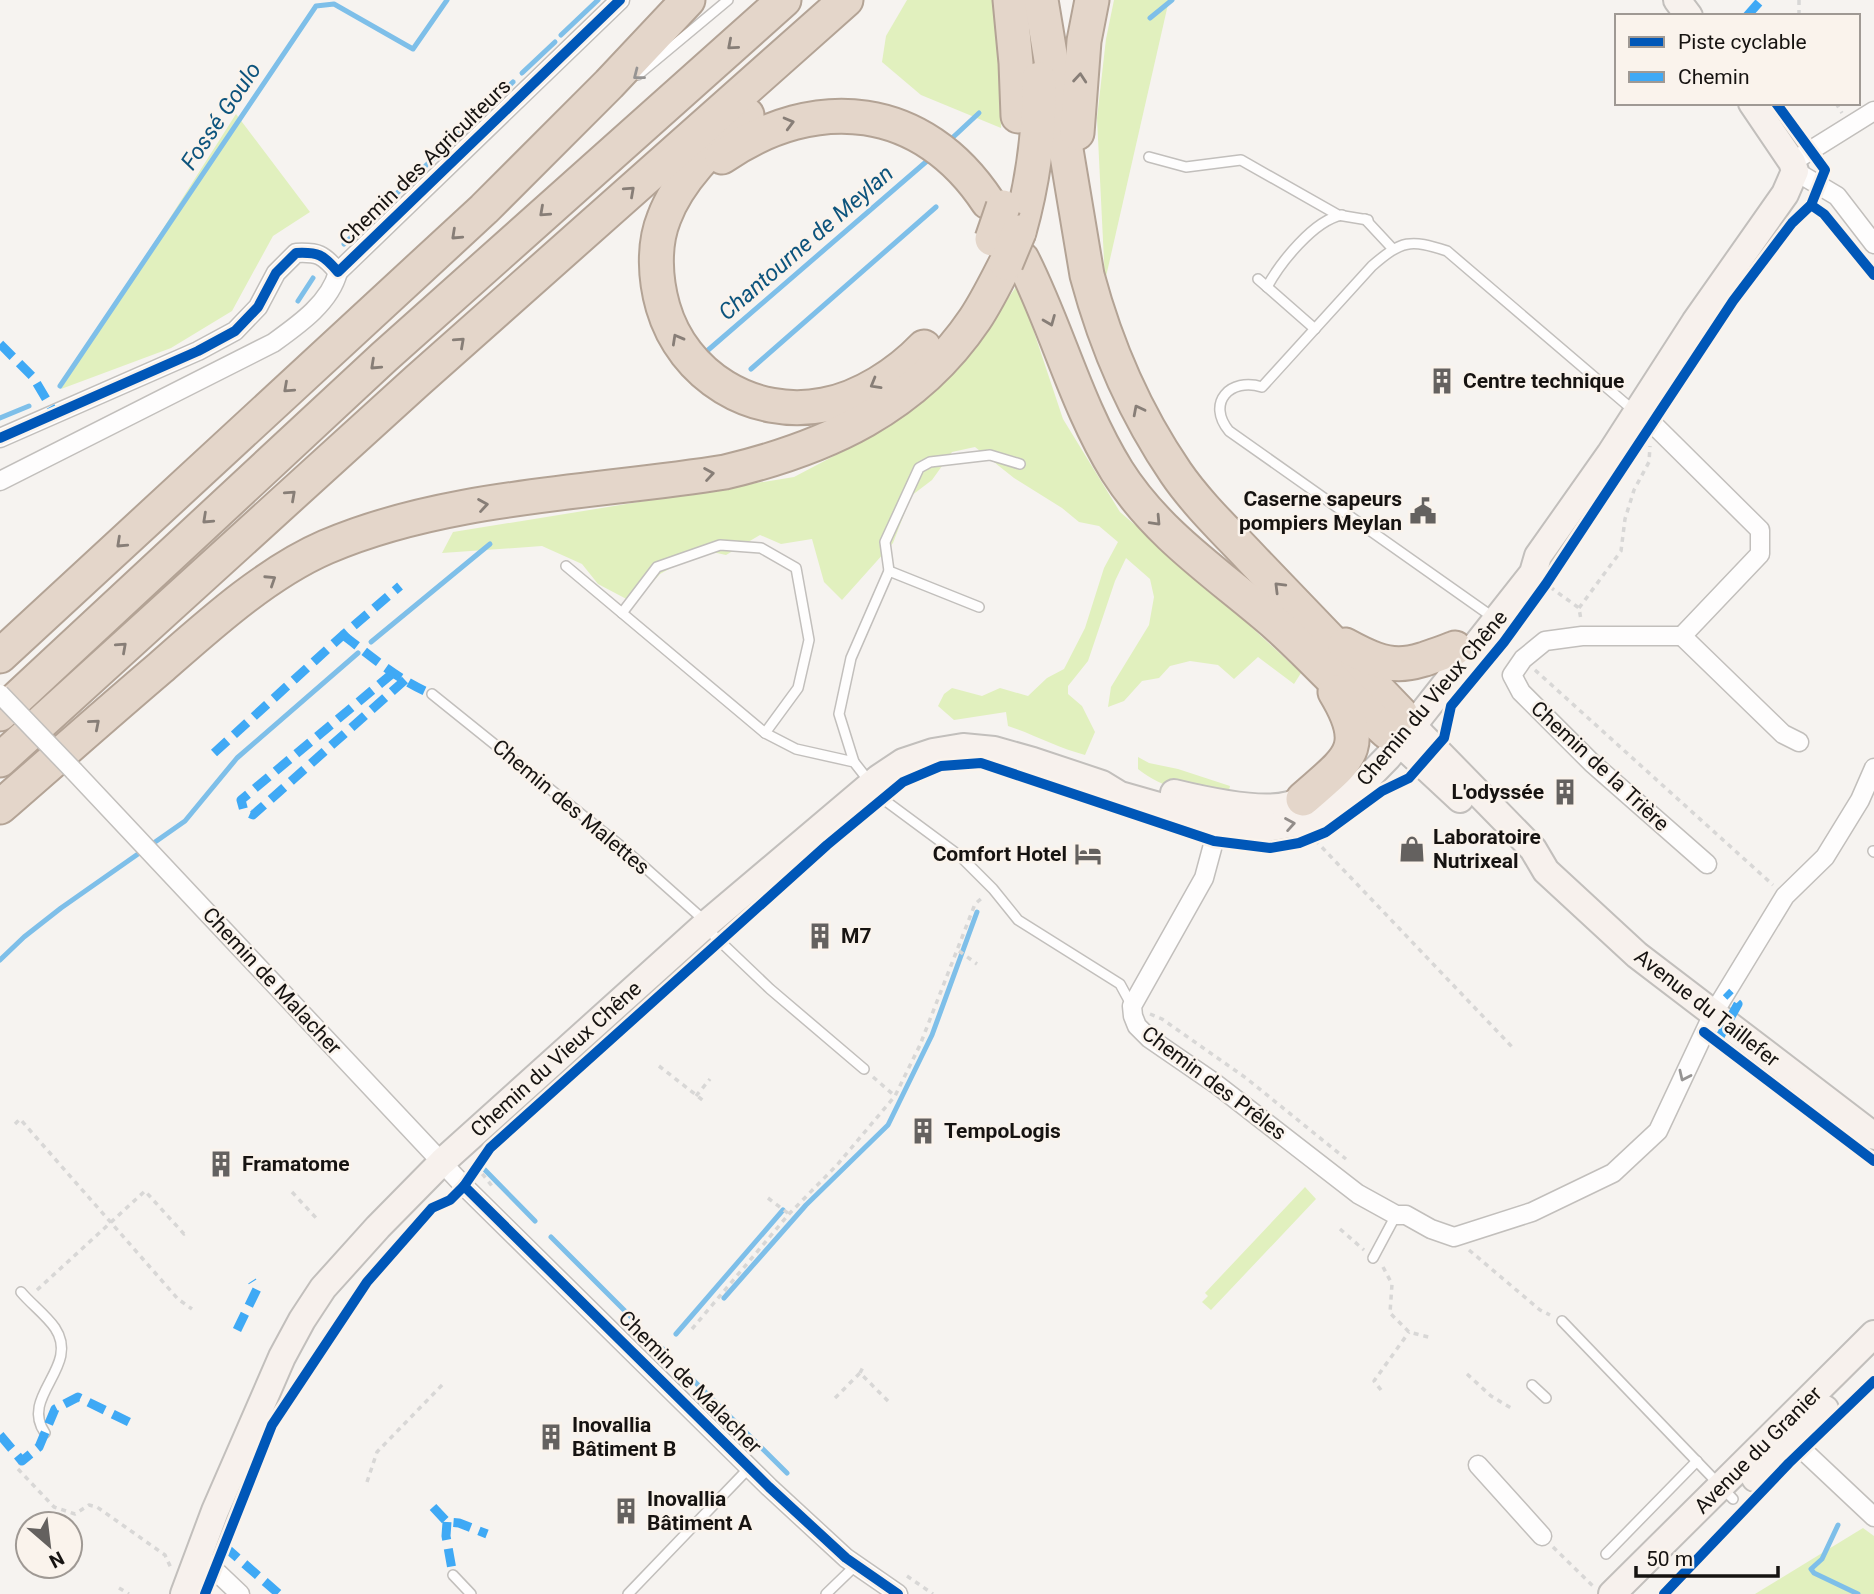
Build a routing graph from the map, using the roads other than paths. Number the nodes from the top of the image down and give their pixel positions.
1 (620, 0) edge
2 (688, 0) edge
3 (728, 0) edge
4 (783, 0) edge
5 (846, 0) edge
6 (862, 0) edge
7 (1010, 0) edge
8 (1032, 0) edge
9 (1041, 0) edge
10 (1092, 0) edge
11 (633, 79) dead end
12 (612, 95) dead end
13 (1753, 105) edge
14 (1874, 111) edge
15 (550, 144) junction
16 (1149, 157) dead end
17 (1794, 166) junction
18 (1075, 195) junction
19 (673, 201) junction
20 (1338, 215) junction
21 (1005, 233) junction
22 (1874, 244) edge
23 (1392, 248) junction
24 (338, 272) junction
25 (1258, 279) dead end
26 (1267, 287) junction
27 (1315, 329) junction
28 (1644, 419) junction
29 (0, 438) edge
30 (1020, 464) dead end
31 (0, 481) edge
32 (566, 566) dead end
33 (889, 571) junction
34 (978, 607) dead end
35 (622, 613) junction
36 (1491, 616) junction
37 (1327, 636) junction
38 (1682, 636) junction
39 (1455, 648) junction
40 (0, 656) edge
41 (1321, 669) junction
42 (0, 694) edge
43 (432, 694) dead end
44 (0, 714) edge
45 (1400, 728) junction
46 (765, 733) junction
47 (1799, 742) dead end
48 (0, 760) edge
49 (854, 762) junction
50 (1874, 768) edge
51 (871, 783) junction
52 (1102, 785) junction
53 (1303, 799) junction
54 (0, 807) edge
55 (1222, 824) junction
56 (1707, 864) dead end
57 (705, 925) junction
58 (1132, 1006) junction
59 (1713, 1014) junction
60 (864, 1069) road end
61 (1874, 1136) edge
62 (442, 1162) junction
63 (1401, 1215) junction
64 (1373, 1258) dead end
65 (24, 1296) road end
66 (1562, 1321) road end
67 (1874, 1334) edge
68 (1874, 1356) edge
69 (1532, 1385) dead end
70 (1546, 1398) dead end
71 (45, 1433) dead end
72 (1788, 1434) junction
73 (1696, 1461) junction
74 (1478, 1465) dead end
75 (749, 1468) junction
76 (1727, 1493) junction
77 (1874, 1517) edge
78 (1542, 1535) dead end
79 (1606, 1554) dead end
80 (200, 1556) junction
81 (856, 1564) junction
82 (453, 1575) dead end
83 (179, 1584) edge
84 (1606, 1593) edge
85 (240, 1594) edge
86 (471, 1594) edge
87 (628, 1594) edge
88 (828, 1594) edge
89 (898, 1594) edge
90 (1636, 1594) edge

1 - 24 street, Chemin des Agriculteurs
2 - 15 highway
3 -> 11 lane
4 -> 44 highway
48 -> 5 highway
6 - 19 highway
7 - 21 highway
8 - 21 highway
9 - 18 highway
18 -> 10 highway
12 - 15 lane
13 - 17 main road
14 - 17 street
15 -> 40 highway
16 - 20 lane
17 - 22 street
17 - 28 main road, Chemin du Vieux Chêne
37 -> 18 highway
19 -> 21 highway
21 -> 19 highway
20 - 23 lane
20 - 26 lane
21 -> 41 highway
54 -> 21 highway
23 - 27 lane
23 - 28 lane
24 - 29 street, Chemin des Agriculteurs
24 - 31 street
25 - 26 lane
26 - 27 lane
27 - 36 lane
28 - 36 main road, Chemin du Vieux Chêne
28 - 38 street
30 - 33 lane
32 - 35 lane
33 - 34 lane
33 - 49 lane
35 - 46 lane
35 - 46 lane
36 - 39 main road, Chemin du Vieux Chêne
36 - 45 main road, Chemin du Vieux Chêne
37 - 39 highway
37 - 45 highway
38 - 47 street
38 - 56 street, Chemin de la Trière
39 - 45 main road, Chemin du Vieux Chêne
41 - 45 highway
41 - 53 highway
42 - 62 street, Chemin de Malacher, bridge
43 - 57 lane, Chemin des Malettes
45 - 53 main road, Chemin du Vieux Chêne
55 -> 45 main road, Chemin du Vieux Chêne
45 - 59 main road, Avenue du Taillefer
46 - 49 lane
49 - 51 lane
50 - 59 street
51 - 52 main road, Chemin du Vieux Chêne
51 - 57 main road, Chemin du Vieux Chêne
51 - 58 lane
52 - 53 main road, Chemin du Vieux Chêne
52 - 55 main road, Chemin du Vieux Chêne
55 - 58 street, Chemin des Prêles
57 - 60 lane, Chemin des Malettes
57 - 62 main road, Chemin du Vieux Chêne
58 - 63 street, Chemin des Prêles
59 - 61 main road, Avenue du Taillefer
59 -> 63 street, Chemin des Prêles
62 - 75 street, Chemin de Malacher
62 - 80 main road, Chemin du Vieux Chêne
63 - 64 lane
65 - 71 lane
66 - 73 lane
67 - 72 main road, Avenue du Granier
68 - 72 main road, Avenue du Granier
69 - 70 lane
72 - 76 main road, Avenue du Granier
72 - 77 street
73 - 76 lane
73 - 79 lane
74 - 78 street
75 - 81 street, Chemin de Malacher
75 - 87 lane
76 - 84 main road, Avenue du Granier
76 - 90 main road, Avenue du Granier
80 - 83 main road, Chemin du Vieux Chêne
80 - 85 street
81 - 88 lane
81 - 89 street, Chemin de Malacher
82 - 86 lane

